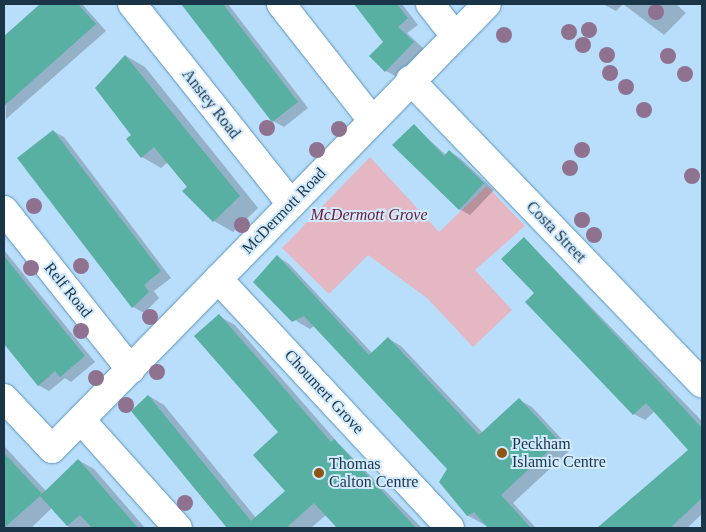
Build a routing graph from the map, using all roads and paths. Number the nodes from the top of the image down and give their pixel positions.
1 (132, 4) edge
2 (281, 4) edge
3 (430, 4) edge
4 (487, 4) edge
5 (455, 36) junction
6 (410, 80) junction
7 (372, 120) junction
8 (291, 204) junction
9 (4, 210) edge
10 (218, 279) junction
11 (132, 370) junction
12 (702, 382) edge
13 (4, 398) edge
14 (81, 420) junction
15 (178, 528) edge
16 (450, 528) edge

1 - 8 street, Anstey Road
2 - 7 street
3 - 5 street
4 - 5 street, McDermott Road
5 - 6 street, McDermott Road
6 - 7 street, McDermott Road
6 - 12 street, Costa Street
7 - 8 street, McDermott Road
8 - 10 street, McDermott Road
9 - 11 street, Relf Road
10 - 11 street, McDermott Road
10 - 16 street, Choumert Grove
11 - 14 street, McDermott Road
13 - 14 street, McDermott Road
14 - 15 street

